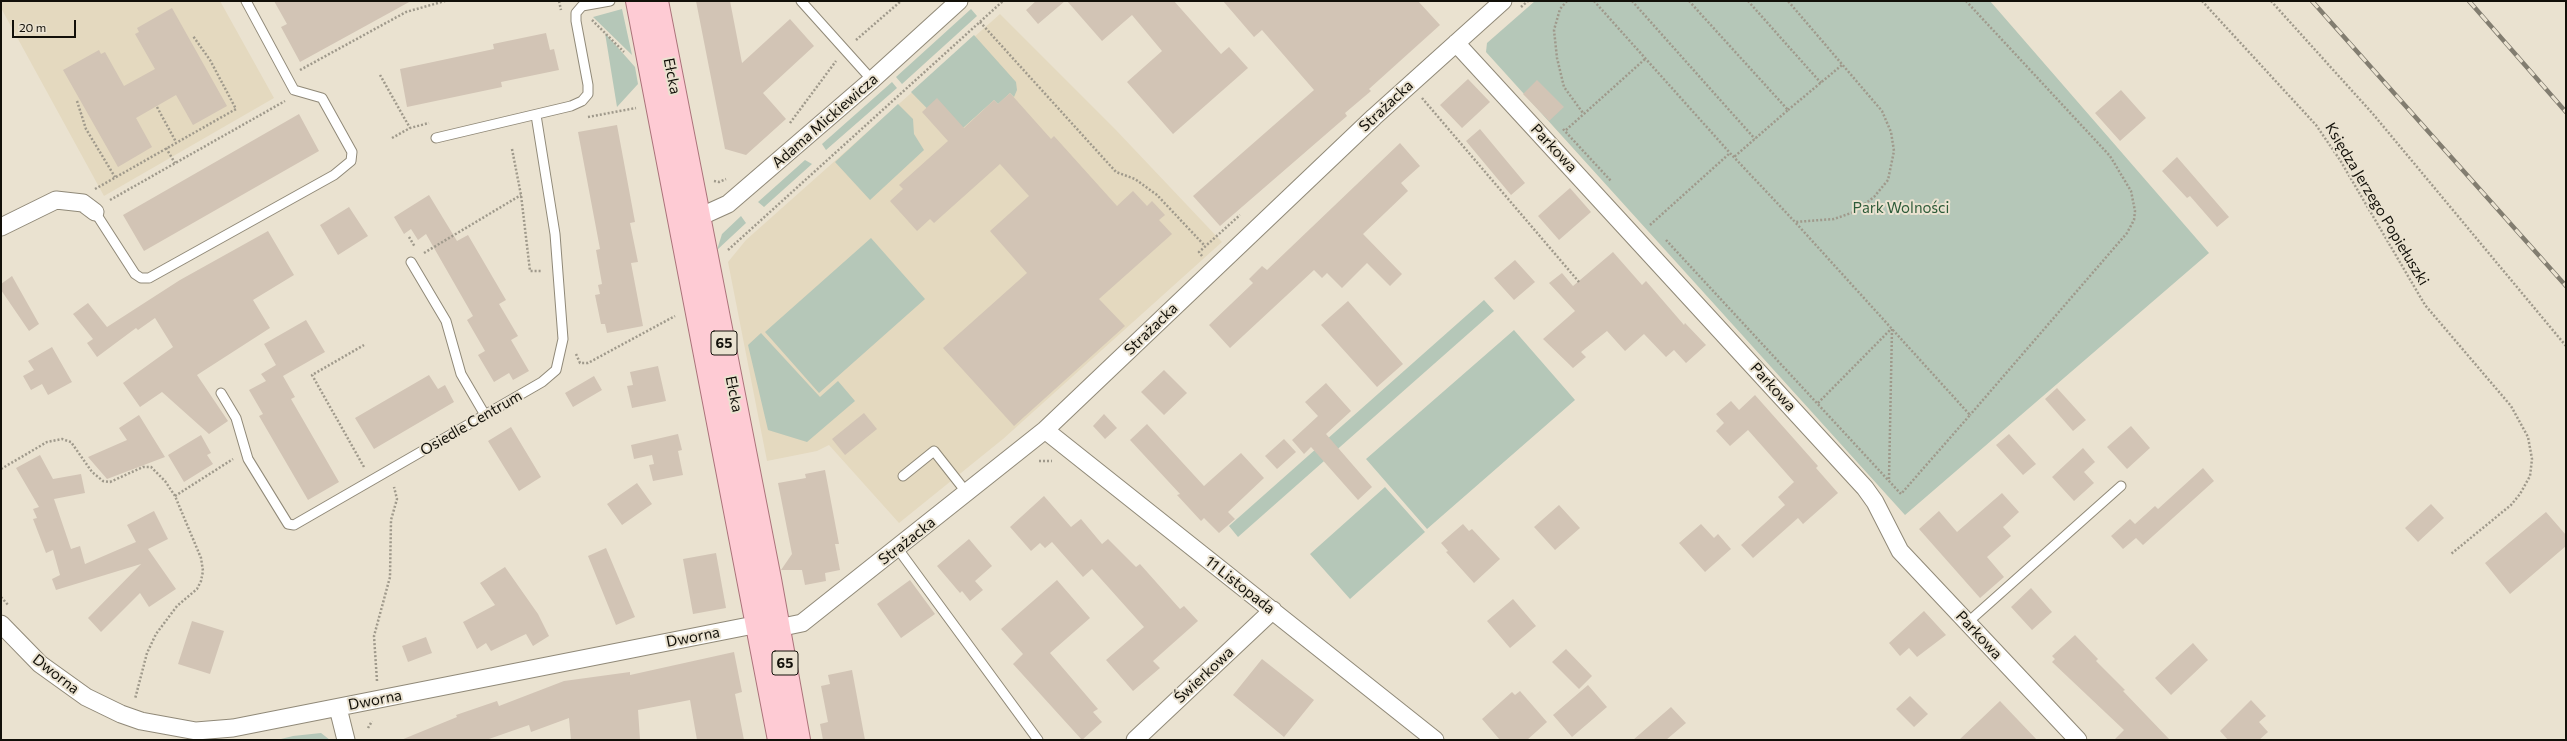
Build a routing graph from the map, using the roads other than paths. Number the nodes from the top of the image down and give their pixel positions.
1 (246, 1) edge
2 (610, 1) edge
3 (637, 1) edge
4 (657, 1) edge
5 (801, 1) edge
6 (959, 1) edge
7 (1503, 1) edge
8 (1456, 43) junction
9 (872, 80) junction
10 (536, 115) junction
11 (436, 138) dead end
12 (95, 212) joint
13 (699, 215) junction
14 (678, 220) junction
15 (1, 227) edge
16 (412, 262) dead end
17 (221, 393) dead end
18 (485, 415) junction
19 (1045, 430) junction
20 (903, 476) dead end
21 (2121, 486) dead end
22 (967, 493) junction
23 (898, 549) junction
24 (1273, 610) junction
25 (1967, 623) junction
26 (1, 624) edge
27 (771, 624) junction
28 (338, 708) junction
29 (346, 740) edge
30 (779, 740) edge
31 (799, 740) edge
32 (1038, 740) edge
33 (1135, 740) edge
34 (1434, 740) edge
35 (2078, 740) edge

1 - 12 lane
2 - 10 lane
3 - 14 main road, Ełcka / 65
4 - 13 main road, Ełcka / 65
5 - 9 lane
6 - 9 street, Adama Mickiewicza
7 - 8 street, Strażacka
8 - 19 street, Strażacka
8 - 25 street, Parkowa
9 - 13 street, Adama Mickiewicza
10 - 11 lane
10 - 18 lane, Osiedle Centrum
12 - 15 street
13 - 14 street, Adama Mickiewicza
13 - 27 main road, Ełcka / 65
14 - 27 main road, Ełcka / 65
16 - 18 lane
17 - 18 lane, Osiedle Centrum
19 - 22 street, Strażacka
19 - 24 street, 11 Listopada
20 - 22 lane
21 - 25 lane
22 - 23 street, Strażacka
23 - 27 street, Strażacka
23 - 32 lane
24 - 33 street, Świerkowa
24 - 34 street, 11 Listopada
25 - 35 street, Parkowa
26 - 28 street, Dworna
27 - 28 street, Dworna
27 - 30 main road, Ełcka / 65
27 - 31 main road, Ełcka / 65
28 - 29 street

